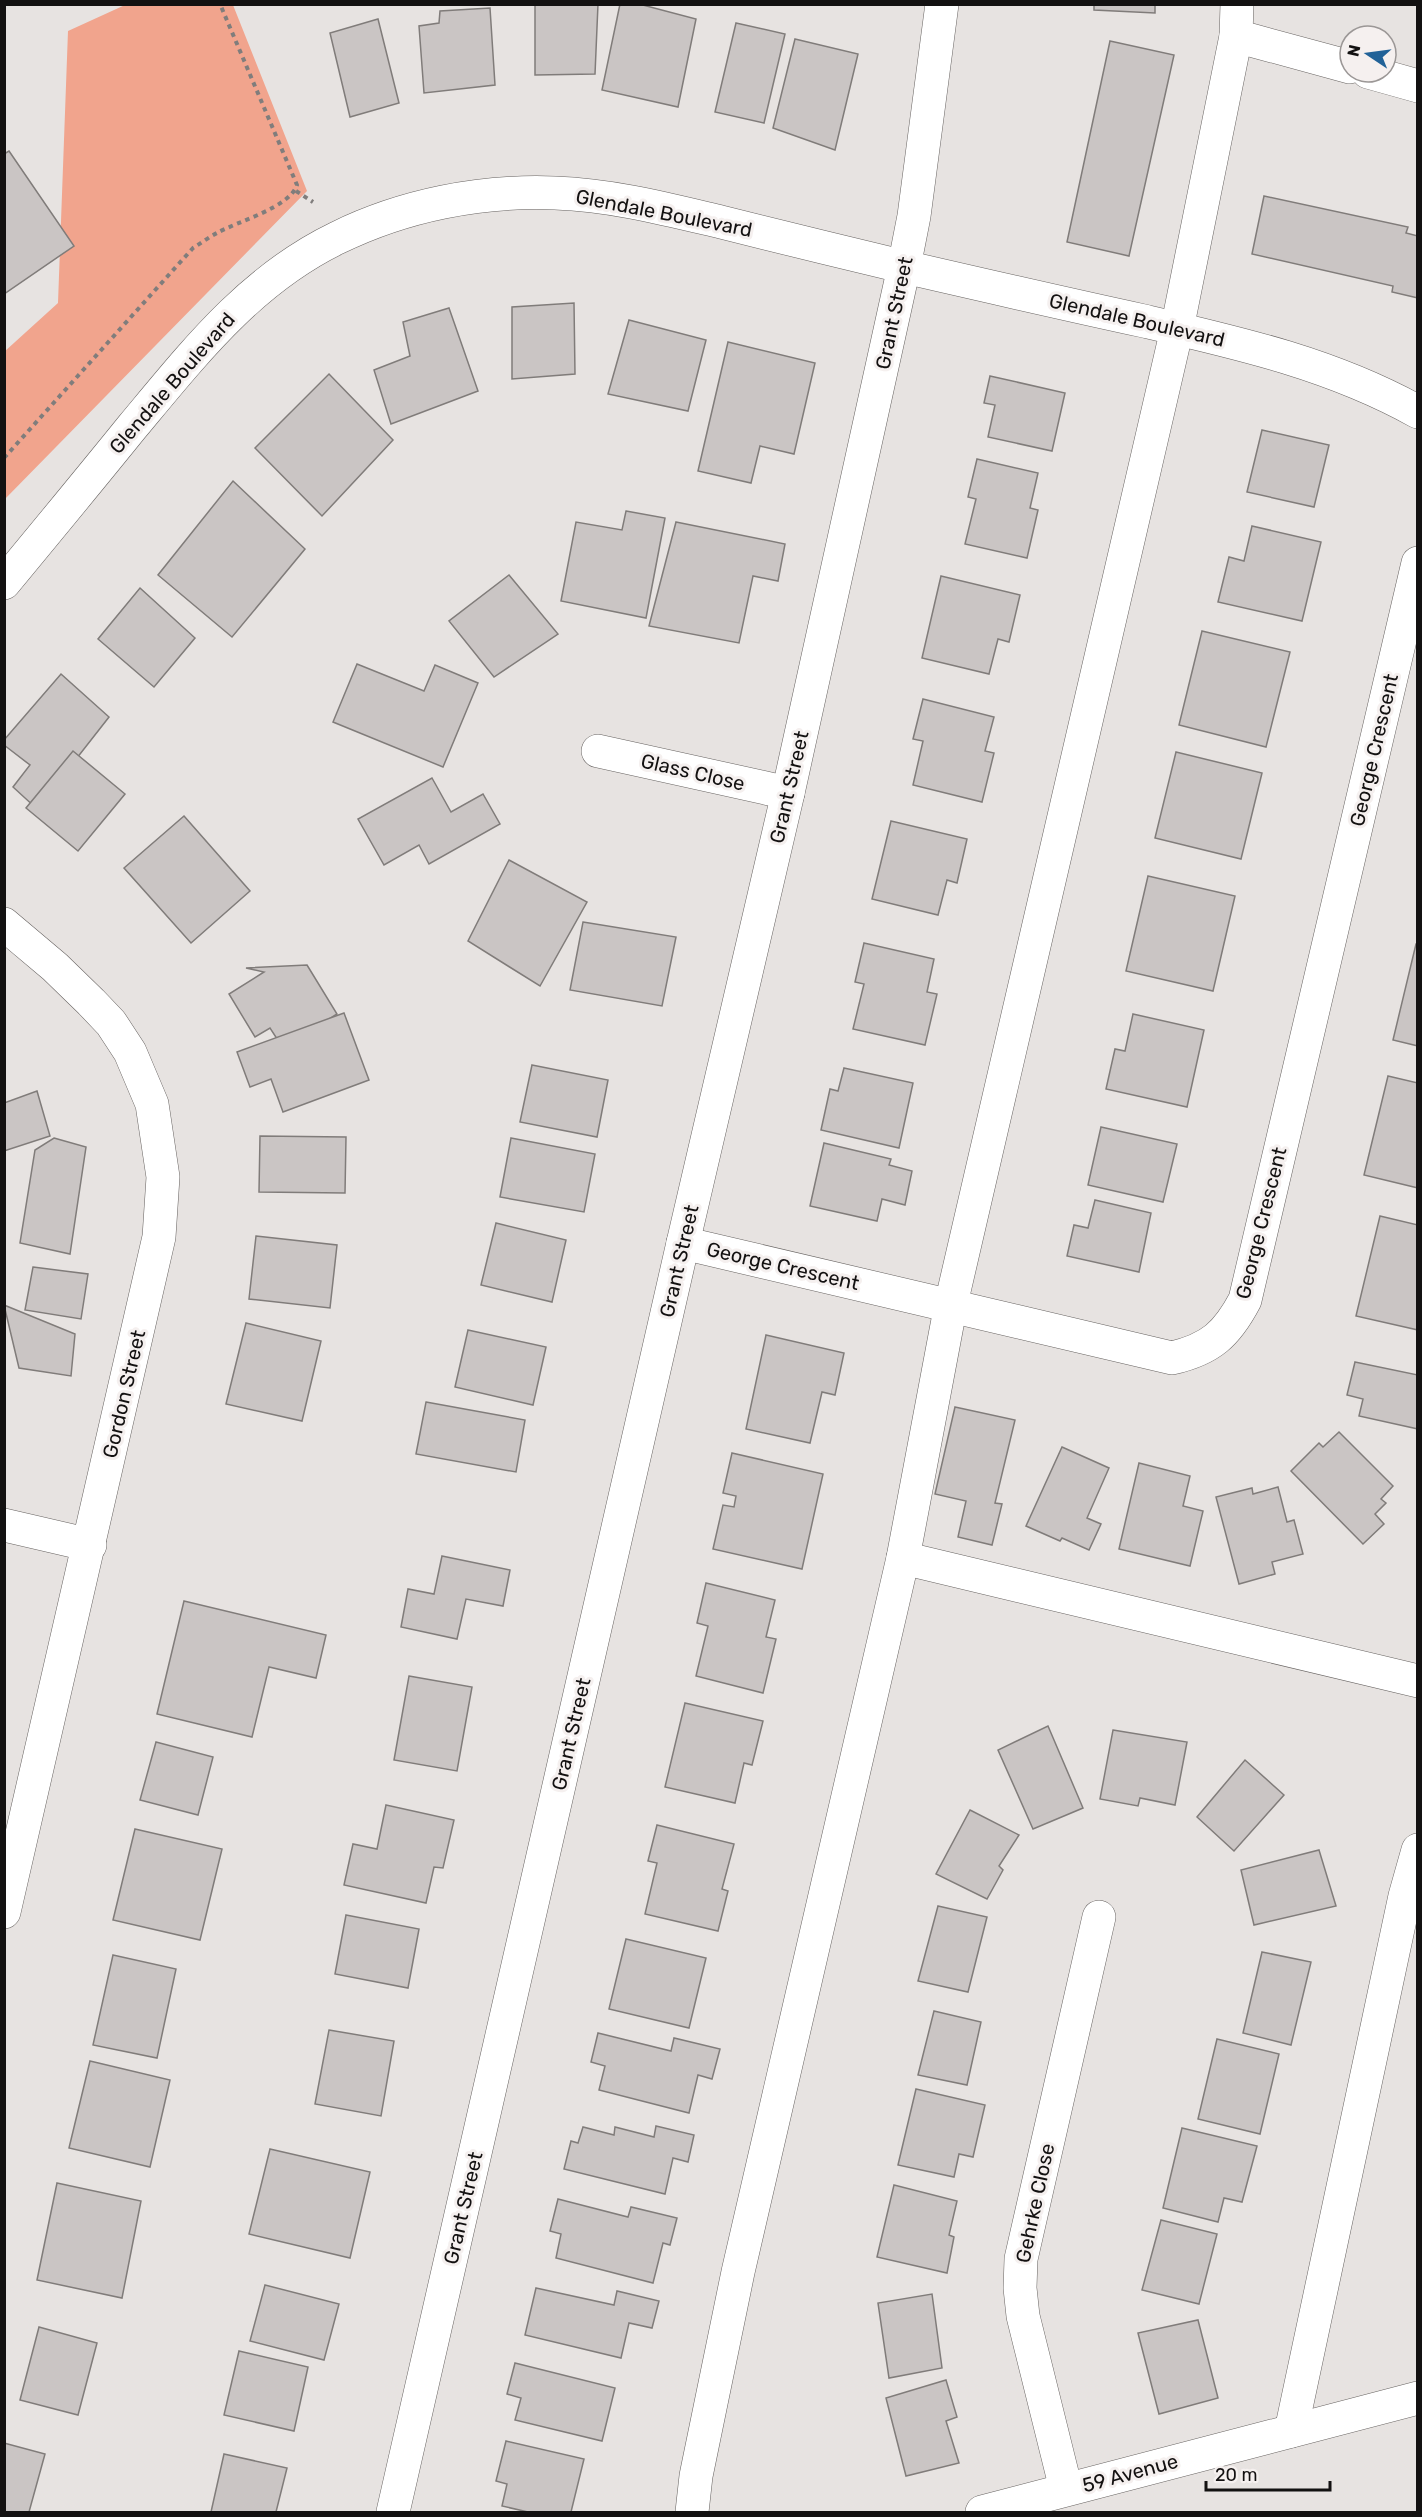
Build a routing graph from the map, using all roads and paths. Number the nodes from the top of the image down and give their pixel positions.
1 (220, 4) edge
2 (942, 4) edge
3 (1236, 20) edge
4 (1338, 62) edge
5 (1398, 80) edge
6 (1418, 86) edge
7 (296, 191) junction
8 (313, 202) dead end
9 (904, 267) junction
10 (1177, 329) junction
11 (1418, 412) edge
12 (4, 458) edge
13 (1418, 563) edge
14 (4, 583) edge
15 (598, 751) dead end
16 (788, 793) junction
17 (4, 924) edge
18 (683, 1243) junction
19 (951, 1304) junction
20 (4, 1526) edge
21 (90, 1545) junction
22 (903, 1558) junction
23 (1418, 1681) edge
24 (1418, 1850) edge
25 (4, 1912) edge
26 (1099, 1917) dead end
27 (1418, 2398) edge
28 (1291, 2431) junction
29 (1066, 2489) junction
30 (393, 2512) edge
31 (692, 2512) edge
32 (982, 2512) edge

1 - 7 path
2 - 9 street, Grant Street
3 - 4 street
3 - 10 street
5 - 6 street
7 - 8 path
7 - 12 path
9 - 10 street, Glendale Boulevard
9 - 14 street, Glendale Boulevard
9 - 16 street, Grant Street
10 - 11 street, Glendale Boulevard
10 - 19 street
13 - 19 street, George Crescent
15 - 16 street, Glass Close
16 - 18 street, Grant Street
17 - 21 street, Gordon Street
18 - 19 street, George Crescent
18 - 30 street, Grant Street
19 - 22 street
20 - 21 street
21 - 25 street, Gordon Street
22 - 23 street
22 - 31 street
24 - 28 street
26 - 29 street, Gehrke Close
27 - 28 street, 59 Avenue
28 - 29 street, 59 Avenue
29 - 32 street, 59 Avenue

